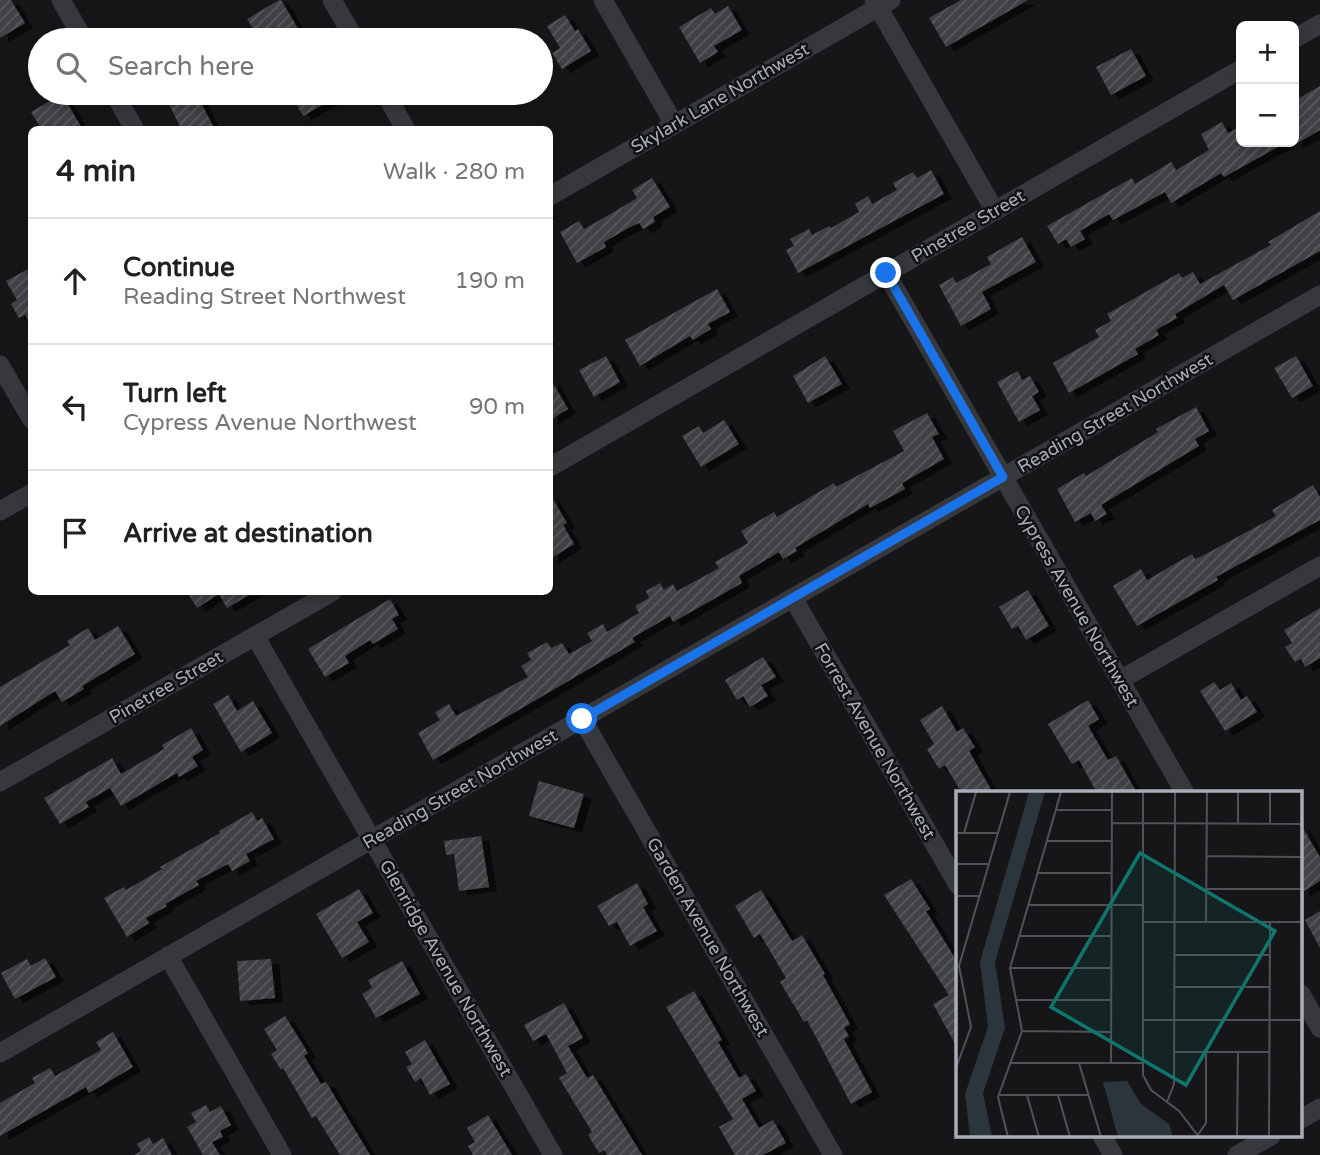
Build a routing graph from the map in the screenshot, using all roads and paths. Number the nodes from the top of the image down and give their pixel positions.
1 (61, 0) edge
2 (332, 0) edge
3 (603, 0) edge
4 (881, 2) edge
5 (1320, 24) edge
6 (77, 28) edge
7 (348, 28) edge
8 (1299, 36) edge
9 (1236, 72) edge
10 (121, 105) edge
11 (392, 105) edge
12 (674, 124) junction
13 (133, 126) edge
14 (404, 126) edge
15 (553, 194) edge
16 (995, 211) junction
17 (886, 273) junction
18 (1320, 295) edge
19 (0, 365) edge
20 (28, 413) edge
21 (553, 465) edge
22 (1003, 477) junction
23 (28, 495) edge
24 (0, 511) edge
25 (1320, 566) edge
26 (327, 595) edge
27 (793, 598) junction
28 (255, 636) junction
29 (1120, 680) junction
30 (582, 719) junction
31 (0, 782) edge
32 (1184, 791) edge
33 (372, 840) junction
34 (956, 882) edge
35 (168, 956) junction
36 (1302, 996) edge
37 (1320, 1028) edge
38 (0, 1053) edge
39 (1320, 1108) edge
40 (1302, 1118) edge
41 (1103, 1138) edge
42 (1267, 1138) edge
43 (282, 1155) edge
44 (553, 1155) edge
45 (833, 1155) edge
46 (1113, 1155) edge
47 (1237, 1155) edge

1 - 6 street
2 - 7 street
3 - 12 street
4 - 12 street, Skylark Lane Northwest
4 - 16 street
5 - 8 street
9 - 16 street, Pinetree Street
10 - 13 street
11 - 14 street
12 - 15 street, Skylark Lane Northwest
16 - 17 street, Pinetree Street
17 - 21 street, Pinetree Street
17 - 22 street, Cypress Avenue Northwest
18 - 22 street, Reading Street Northwest
19 - 20 street
22 - 27 street, Reading Street Northwest
22 - 29 street, Cypress Avenue Northwest
23 - 24 street
25 - 29 street
26 - 28 street, Pinetree Street
27 - 30 street, Reading Street Northwest
27 - 34 street, Forrest Avenue Northwest
28 - 31 street, Pinetree Street
28 - 33 street, Glenridge Avenue Northwest
29 - 32 street, Cypress Avenue Northwest
30 - 33 street, Reading Street Northwest
30 - 45 street, Garden Avenue Northwest
33 - 35 street, Reading Street Northwest
33 - 44 street, Glenridge Avenue Northwest
35 - 38 street, Reading Street Northwest
35 - 43 street
36 - 37 street
39 - 40 street
41 - 46 street
42 - 47 street

